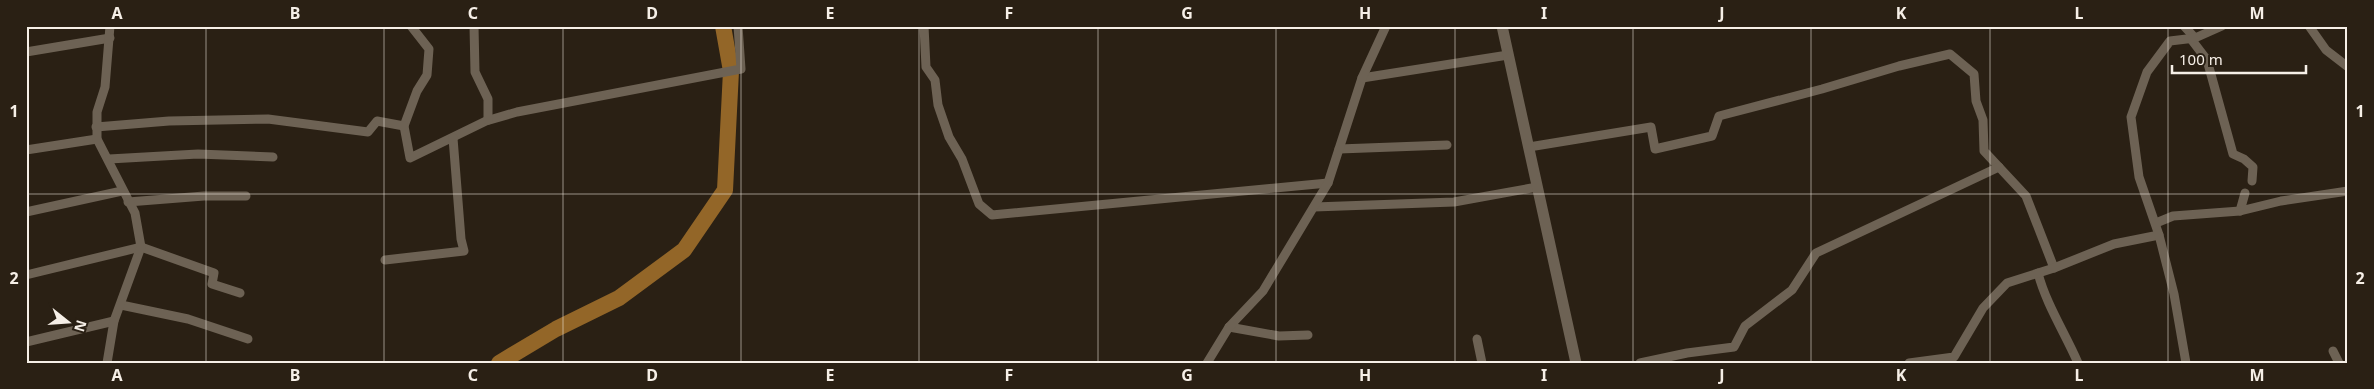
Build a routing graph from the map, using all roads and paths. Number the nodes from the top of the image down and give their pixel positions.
1 (110, 26) edge
2 (412, 26) edge
3 (474, 26) edge
4 (738, 26) edge
5 (924, 26) edge
6 (1386, 26) edge
7 (1502, 26) edge
8 (2184, 26) edge
9 (2222, 26) edge
10 (2309, 26) edge
11 (110, 38) junction
12 (2193, 39) junction
13 (26, 52) edge
14 (1508, 55) junction
15 (2348, 67) edge
16 (1362, 78) junction
17 (488, 120) junction
18 (404, 126) junction
19 (96, 127) junction
20 (454, 138) junction
21 (97, 139) junction
22 (1447, 144) dead end
23 (1529, 147) junction
24 (1339, 149) junction
25 (26, 150) edge
26 (273, 157) dead end
27 (108, 159) junction
28 (1999, 167) junction
29 (2252, 181) dead end
30 (1328, 183) junction
31 (1537, 187) junction
32 (122, 190) junction
33 (2348, 191) edge
34 (2244, 192) dead end
35 (246, 196) dead end
36 (128, 202) junction
37 (1314, 207) junction
38 (2240, 211) junction
39 (26, 212) edge
40 (2156, 223) junction
41 (2159, 235) junction
42 (141, 248) junction
43 (385, 260) dead end
44 (2054, 268) junction
45 (2038, 273) junction
46 (26, 275) edge
47 (240, 292) dead end
48 (121, 305) junction
49 (114, 321) junction
50 (1229, 327) junction
51 (1308, 336) dead end
52 (248, 339) dead end
53 (1477, 339) dead end
54 (26, 342) edge
55 (2333, 350) dead end
56 (107, 363) edge
57 (1207, 363) edge
58 (1482, 363) edge
59 (1576, 363) edge
60 (1640, 363) edge
61 (1909, 363) edge
62 (2078, 363) edge
63 (2186, 363) edge
64 (2339, 363) edge

1 - 11 street
2 - 18 street
3 - 17 street
4 - 17 street
5 - 30 street
6 - 16 street
7 - 14 main road
8 - 12 street
9 - 12 street
10 - 15 street
11 - 13 street
11 - 19 street
12 - 29 street
12 - 40 street
14 - 16 street
14 - 23 main road
16 - 24 street
17 - 20 street
18 - 19 street
18 - 20 street
19 - 21 street
20 - 43 street
21 - 25 street
21 - 27 street
22 - 24 street
23 - 28 street
23 - 31 main road
24 - 30 street
26 - 27 street
27 - 32 street
28 - 44 street
28 - 60 street
30 - 37 street
31 - 37 street
31 - 59 main road
32 - 36 street
32 - 39 street
33 - 38 street
34 - 38 street
35 - 36 street
36 - 42 street
37 - 50 street
38 - 40 street
40 - 41 street
41 - 44 street
41 - 63 street
42 - 46 street
42 - 47 street
42 - 48 street
44 - 45 street
45 - 61 street
45 - 62 street
48 - 49 street
48 - 52 street
49 - 54 street
49 - 56 street
50 - 51 street
50 - 57 street
53 - 58 street
55 - 64 street

